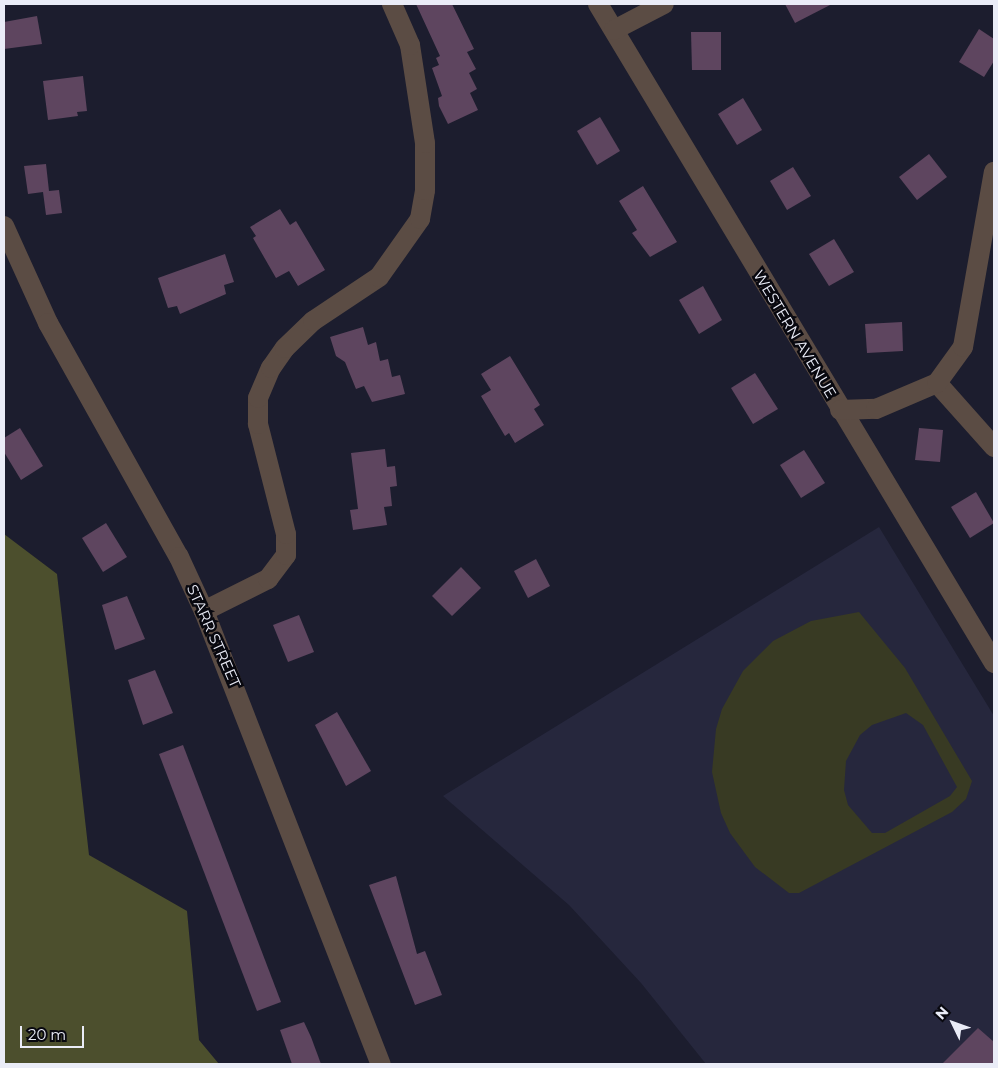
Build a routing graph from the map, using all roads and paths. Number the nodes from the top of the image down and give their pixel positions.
1 (392, 4) edge
2 (598, 4) edge
3 (664, 4) edge
4 (614, 30) junction
5 (994, 172) edge
6 (4, 226) edge
7 (937, 383) junction
8 (840, 410) junction
9 (994, 447) edge
10 (204, 611) junction
11 (994, 663) edge
12 (382, 1064) edge

1 - 10 street
2 - 4 street, WESTERN AVENUE
3 - 4 street
4 - 8 street, WESTERN AVENUE
5 - 7 street
6 - 10 street, STARR STREET
7 - 8 street
7 - 9 street
8 - 11 street, WESTERN AVENUE
10 - 12 street, STARR STREET

